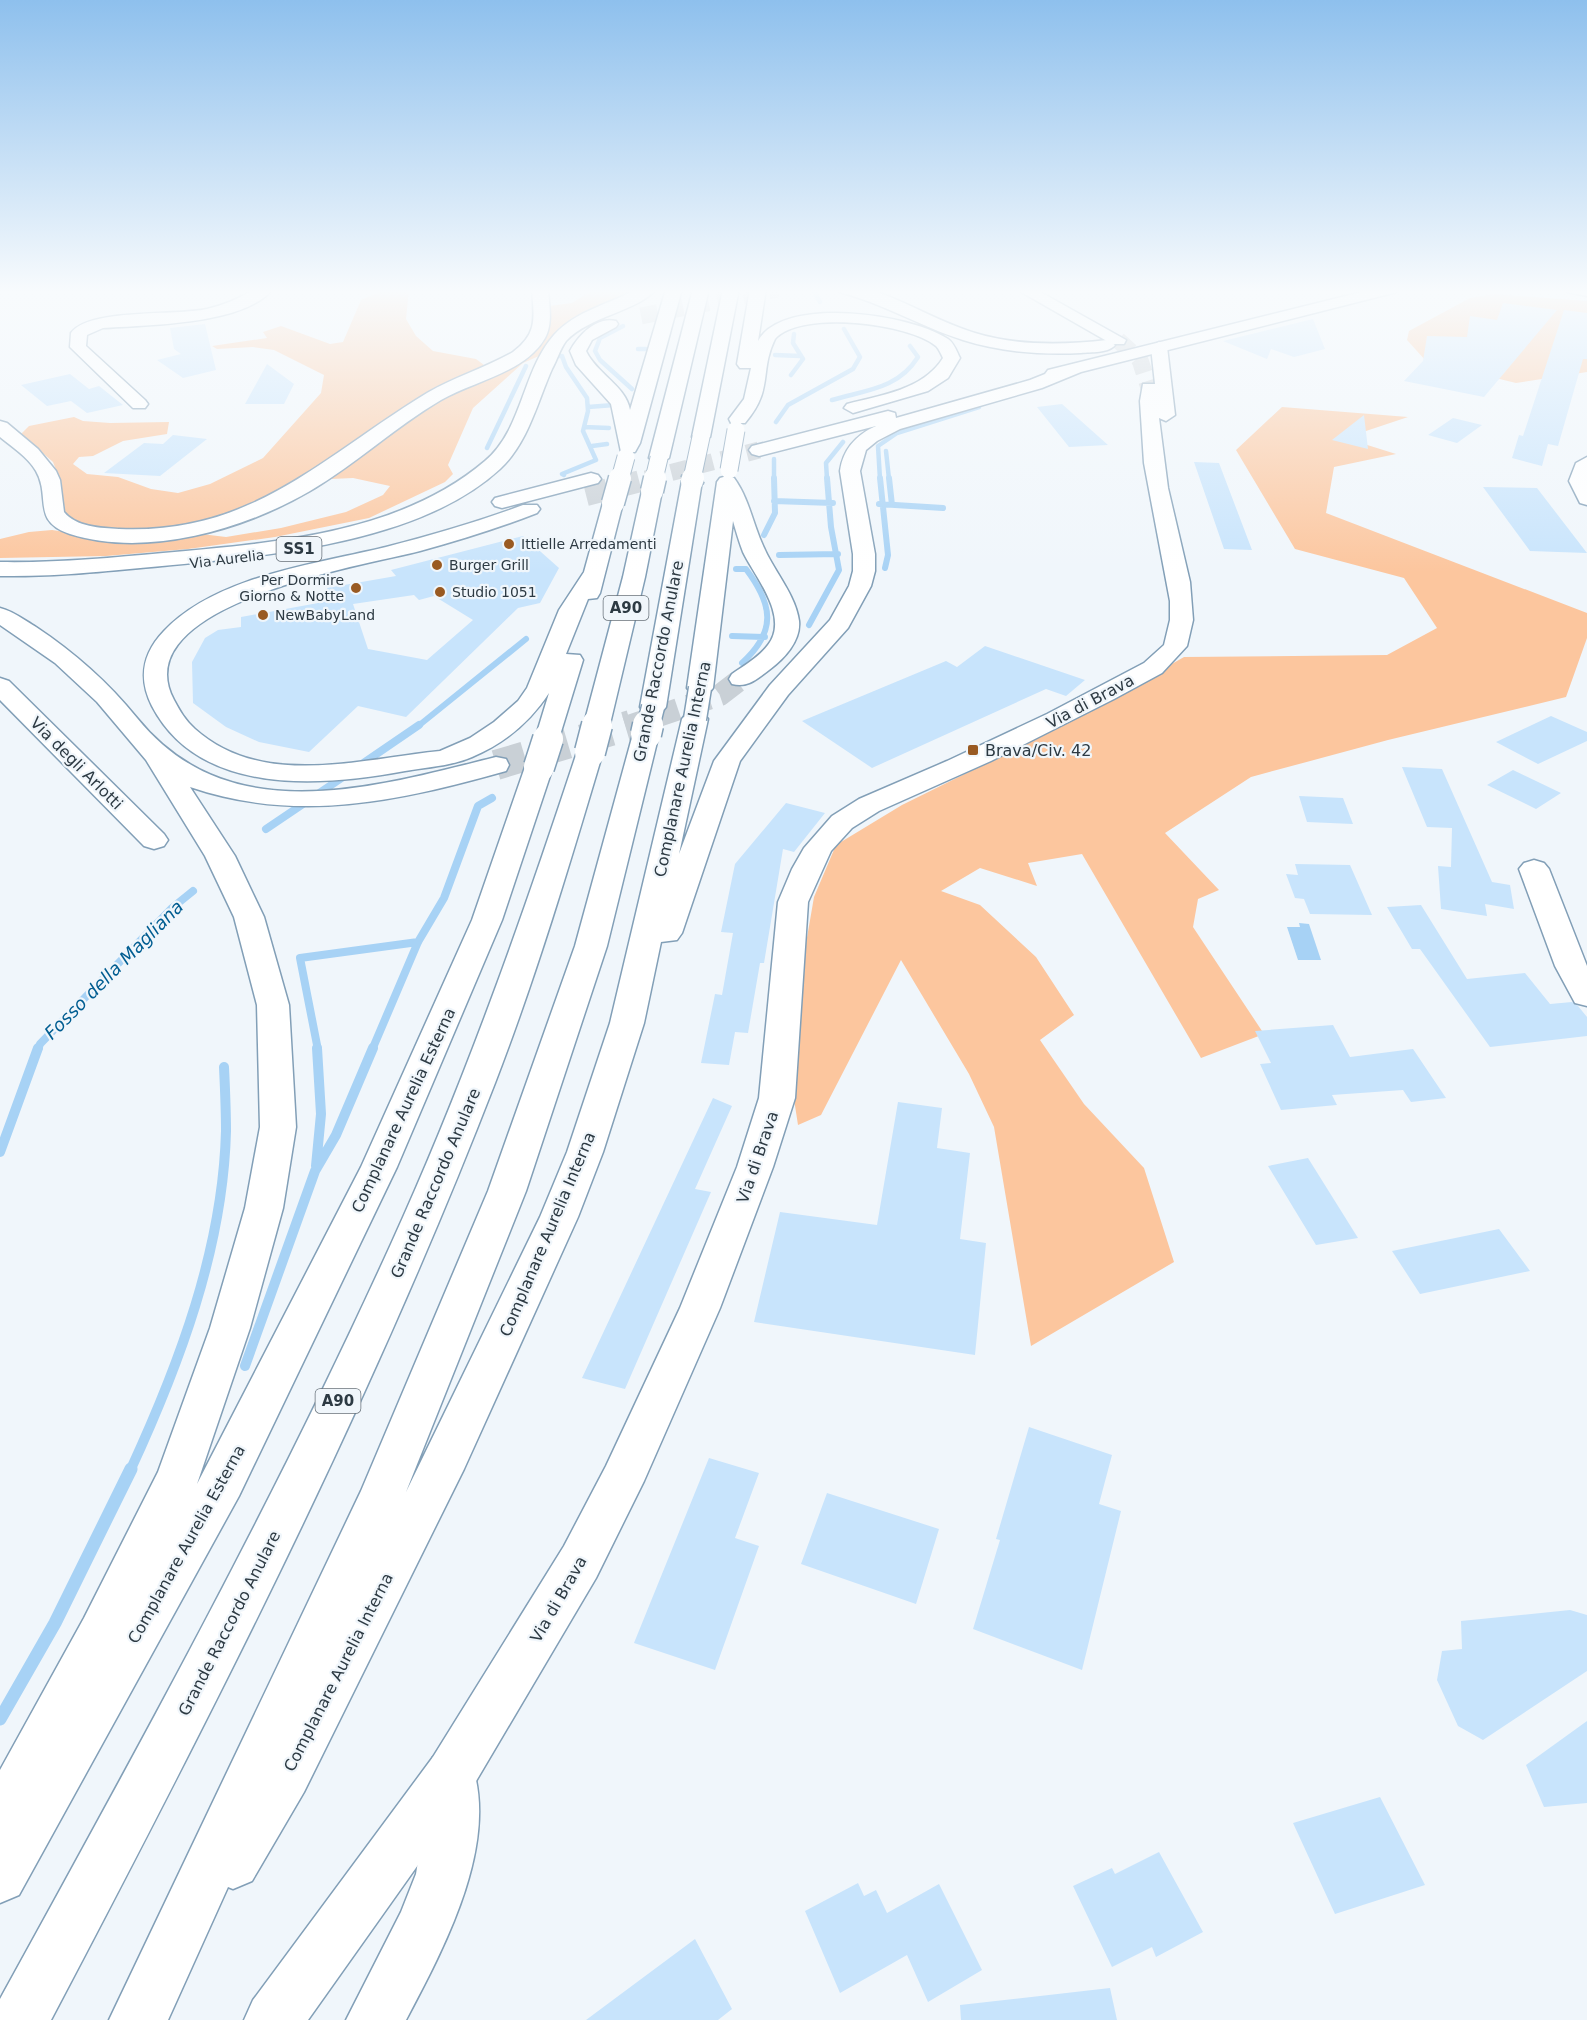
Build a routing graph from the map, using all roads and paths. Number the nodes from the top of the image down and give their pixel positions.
1 (117, 383) edge
2 (461, 383) edge
3 (538, 383) edge
4 (601, 383) edge
5 (647, 383) edge
6 (678, 383) edge
7 (712, 383) edge
8 (743, 383) edge
9 (757, 383) edge
10 (927, 383) edge
11 (979, 383) edge
12 (1019, 383) edge
13 (1035, 383) edge
14 (1157, 383) tunnel mouth
15 (139, 404) dead end
16 (737, 424) junction
17 (0, 427) edge
18 (788, 431) junction
19 (627, 452) junction
20 (1587, 463) edge
21 (728, 476) junction
22 (1587, 500) edge
23 (530, 509) junction
24 (0, 568) edge
25 (35, 570) junction
26 (594, 573) junction
27 (0, 585) edge
28 (0, 615) edge
29 (741, 679) tunnel mouth
30 (0, 686) edge
31 (156, 755) junction
32 (496, 765) tunnel mouth
33 (154, 840) dead end
34 (1534, 869) dead end
35 (1587, 995) edge
36 (627, 1023) junction
37 (451, 1775) junction
38 (0, 1823) edge
39 (0, 1876) edge
40 (164, 1966) junction
41 (20, 2020) edge
42 (138, 2020) edge
43 (273, 2020) edge
44 (375, 2020) edge

1 - 15 main road
2 - 17 main road
3 - 25 main road
4 - 19 main road
5 - 19 main road, Complanare Aurelia Esterna
6 - 41 main road, Grande Raccordo Anulare / A90, bridge
7 - 40 main road, Grande Raccordo Anulare / A90, bridge
8 - 16 main road, Complanare Aurelia Interna
9 - 16 main road
10 - 18 main road
11 - 18 main road
12 - 18 main road
13 - 36 main road
14 - 37 main road, Via di Brava
16 - 21 main road, Complanare Aurelia Interna, bridge
19 - 26 main road, Complanare Aurelia Esterna, bridge
20 - 22 main road
21 - 29 main road
21 - 36 main road, Complanare Aurelia Interna, bridge
23 - 25 main road, Via Aurelia / SS1
23 - 26 main road
23 - 27 main road, Via Aurelia / SS1
24 - 25 main road, Via Aurelia / SS1
26 - 39 main road, Complanare Aurelia Esterna
28 - 31 main road
30 - 33 main road, Via degli Arlotti
31 - 32 main road
31 - 38 main road
34 - 35 main road
36 - 40 main road, Complanare Aurelia Interna
37 - 43 main road, Via di Brava
37 - 44 main road
40 - 42 main road, Grande Raccordo Anulare / A90

